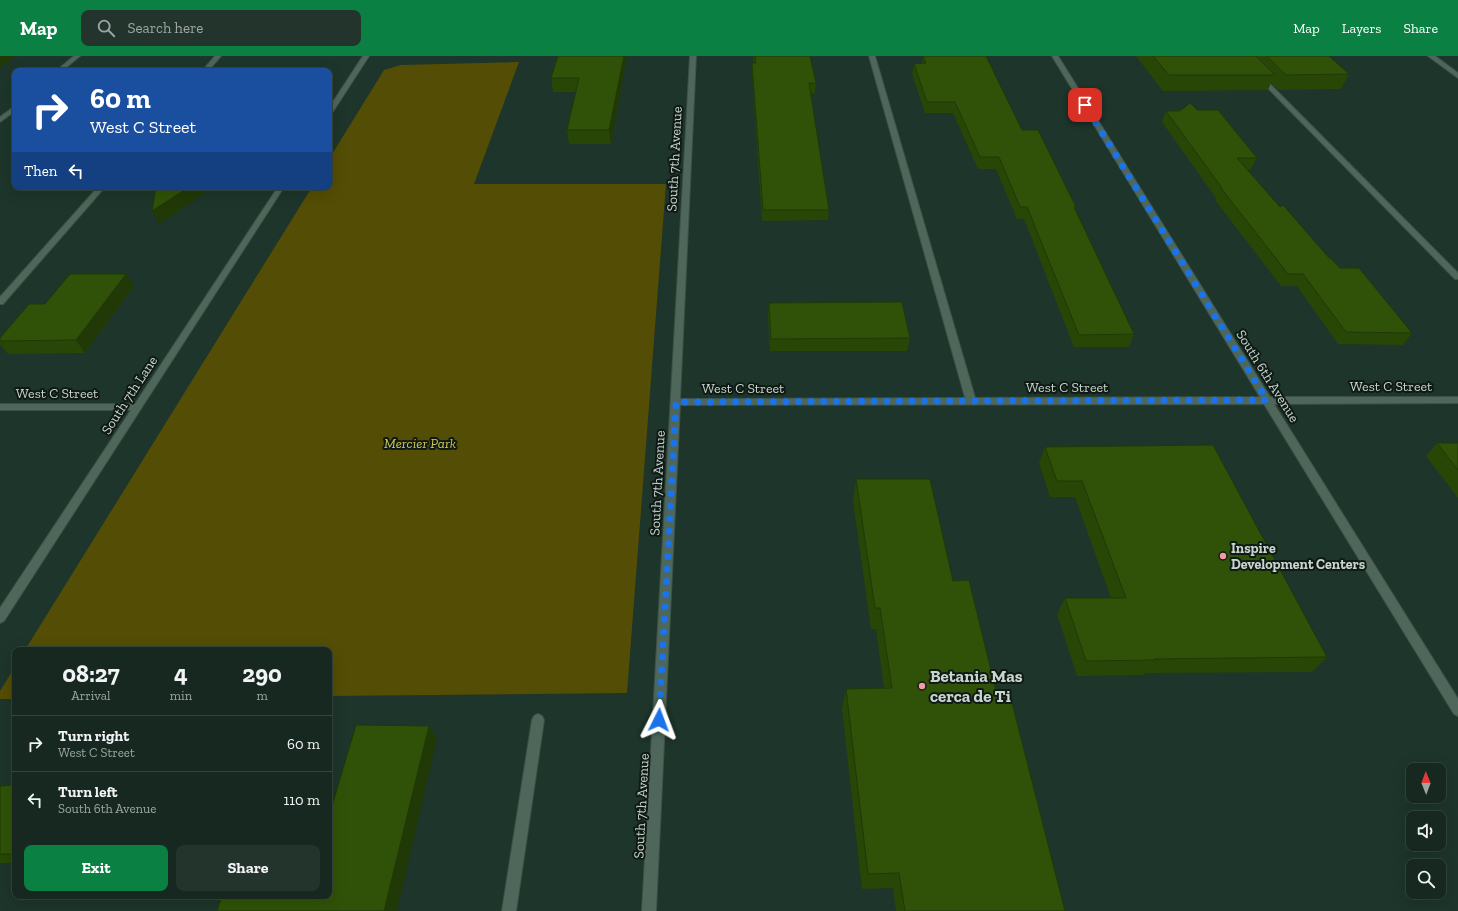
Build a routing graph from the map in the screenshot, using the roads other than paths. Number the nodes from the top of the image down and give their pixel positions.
1 (77, 56) edge
2 (218, 56) edge
3 (366, 56) edge
4 (693, 56) edge
5 (872, 56) edge
6 (1055, 56) edge
7 (1431, 56) edge
8 (63, 68) edge
9 (208, 68) edge
10 (1256, 73) edge
11 (1458, 76) edge
12 (332, 108) edge
13 (12, 110) edge
14 (0, 120) edge
15 (99, 190) edge
16 (279, 190) edge
17 (1458, 277) edge
18 (0, 302) edge
19 (1267, 400) junction
20 (1458, 400) edge
21 (971, 401) junction
22 (676, 402) junction
23 (0, 407) edge
24 (138, 407) junction
25 (0, 618) edge
26 (1458, 710) edge
27 (538, 720) dead end
28 (509, 911) edge
29 (649, 911) edge

1 - 8 street
2 - 9 street
3 - 12 street
4 - 22 street, South 7th Avenue
5 - 21 street
6 - 19 street, South 6th Avenue
7 - 11 street
10 - 17 street
13 - 14 street
15 - 18 street
16 - 24 street, South 7th Lane
19 - 20 street, West C Street
19 - 21 street, West C Street
19 - 26 street, South 6th Avenue
21 - 22 street, West C Street
22 - 29 street, South 7th Avenue
23 - 24 street, West C Street
24 - 25 street, South 7th Lane
27 - 28 street

